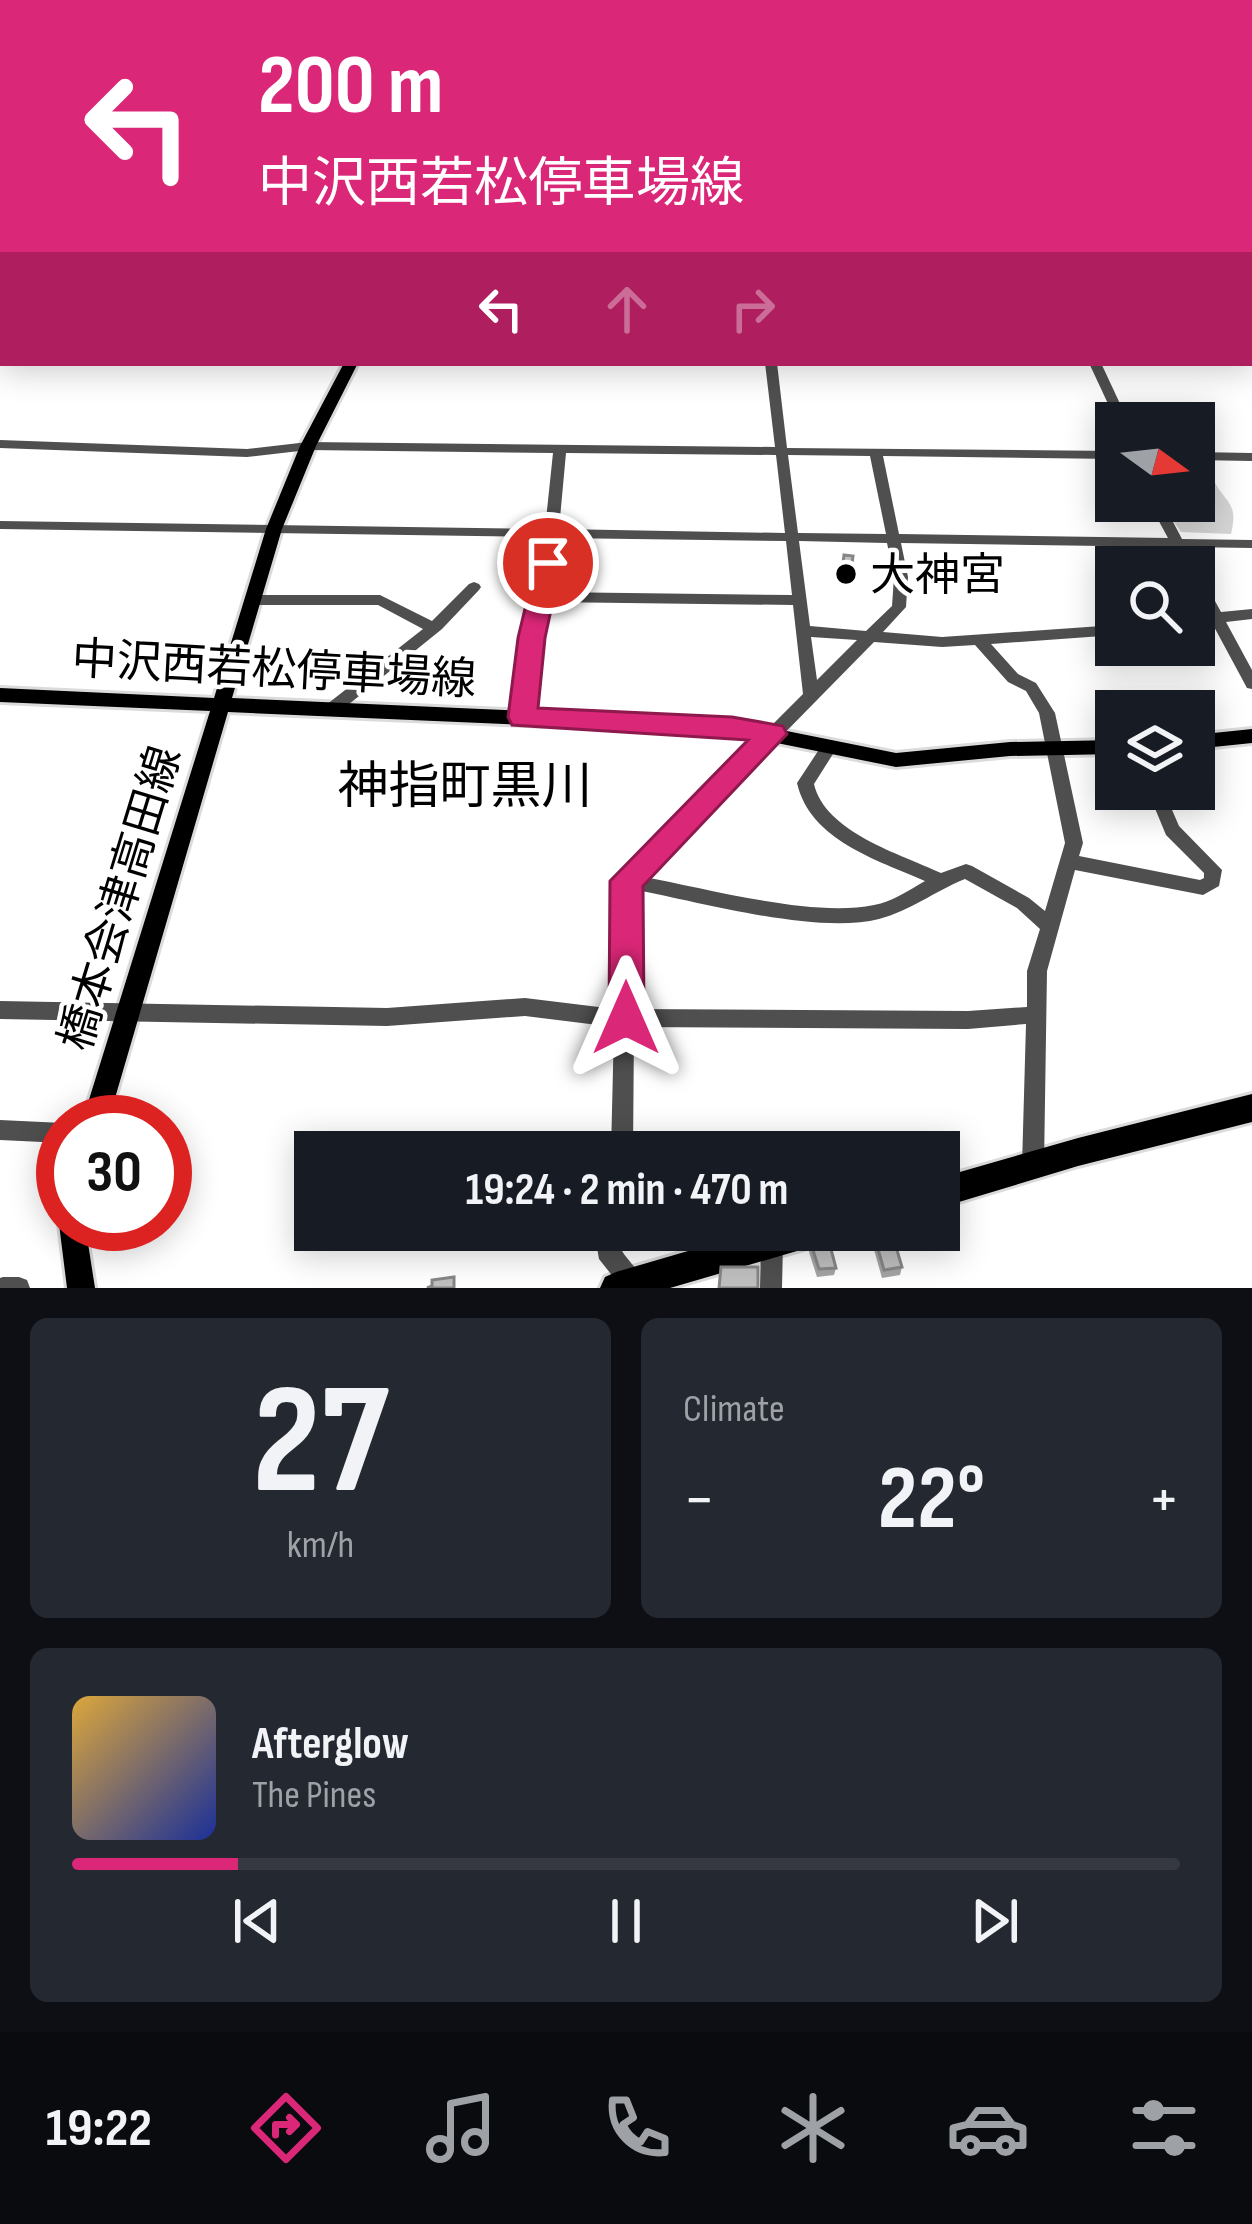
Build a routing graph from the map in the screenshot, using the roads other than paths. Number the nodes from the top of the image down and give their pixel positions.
1 (349, 366) edge
2 (771, 366) edge
3 (1096, 366) edge
4 (1113, 402) edge
5 (0, 444) edge
6 (308, 446) junction
7 (560, 449) junction
8 (781, 452) junction
9 (876, 452) junction
10 (1095, 455) edge
11 (1215, 456) edge
12 (1252, 457) edge
13 (1167, 522) edge
14 (0, 525) edge
15 (274, 529) junction
16 (551, 533) junction
17 (792, 536) junction
18 (893, 538) junction
19 (1179, 542) junction
20 (1252, 544) edge
21 (1181, 546) edge
22 (474, 587) dead end
23 (540, 597) junction
24 (254, 600) junction
25 (800, 600) junction
26 (1252, 614) edge
27 (1215, 617) edge
28 (1215, 619) edge
29 (433, 628) junction
30 (804, 631) junction
31 (1095, 632) edge
32 (873, 636) junction
33 (980, 641) junction
34 (1252, 684) edge
35 (0, 695) edge
36 (811, 695) junction
37 (221, 704) junction
38 (332, 710) junction
39 (523, 717) junction
40 (773, 734) junction
41 (1252, 736) edge
42 (1215, 740) edge
43 (830, 746) junction
44 (1095, 748) edge
45 (1054, 749) junction
46 (1164, 810) edge
47 (1071, 862) junction
48 (937, 879) junction
49 (627, 881) junction
50 (1049, 926) junction
51 (0, 1010) edge
52 (128, 1012) junction
53 (1034, 1016) junction
54 (626, 1018) junction
55 (103, 1095) edge
56 (1252, 1108) edge
57 (0, 1130) edge
58 (623, 1131) edge
59 (36, 1132) edge
60 (1033, 1166) junction
61 (960, 1187) edge
62 (76, 1251) edge
63 (607, 1251) edge
64 (742, 1251) edge
65 (772, 1251) edge
66 (624, 1286) edge
67 (3, 1288) edge
68 (19, 1288) edge
69 (81, 1288) edge
70 (771, 1288) edge

1 - 6 main road, 橋本会津高田線
2 - 8 street
3 - 4 street
5 - 6 street
6 - 7 street
6 - 15 main road, 橋本会津高田線
7 - 8 street
7 - 16 street
8 - 9 street
8 - 17 street
9 - 10 street
9 - 18 street
11 - 12 street
13 - 19 street
14 - 15 street
15 - 16 street
15 - 24 main road, 橋本会津高田線
16 - 17 street
16 - 23 street
17 - 18 street
17 - 25 street
18 - 19 street
18 - 32 street
19 - 20 street
19 - 21 street
22 - 29 street
23 - 25 street
23 - 39 street
24 - 29 street
24 - 37 main road, 橋本会津高田線
25 - 30 street
26 - 27 street
28 - 34 street
29 - 38 street
30 - 32 street
30 - 36 street
31 - 33 street
32 - 33 street
32 - 36 street
33 - 45 street
35 - 37 main road, 中沢西若松停車場線
36 - 40 street
37 - 38 main road, 中沢西若松停車場線
37 - 52 main road, 橋本会津高田線
38 - 39 main road, 中沢西若松停車場線
39 - 40 main road, 中沢西若松停車場線
40 - 43 main road, 中沢西若松停車場線
40 - 49 street
41 - 42 main road
43 - 45 main road, 中沢西若松停車場線
43 - 48 street
44 - 45 main road, 中沢西若松停車場線
45 - 47 street
46 - 47 street
47 - 50 street
48 - 49 street
48 - 50 street
49 - 54 street
50 - 53 street
51 - 52 street
52 - 54 street
52 - 55 main road, 橋本会津高田線
53 - 54 street
53 - 60 street
54 - 58 street
56 - 60 highway
57 - 59 street
60 - 61 highway
62 - 69 main road
63 - 66 street
64 - 66 highway
65 - 70 street
67 - 68 street

